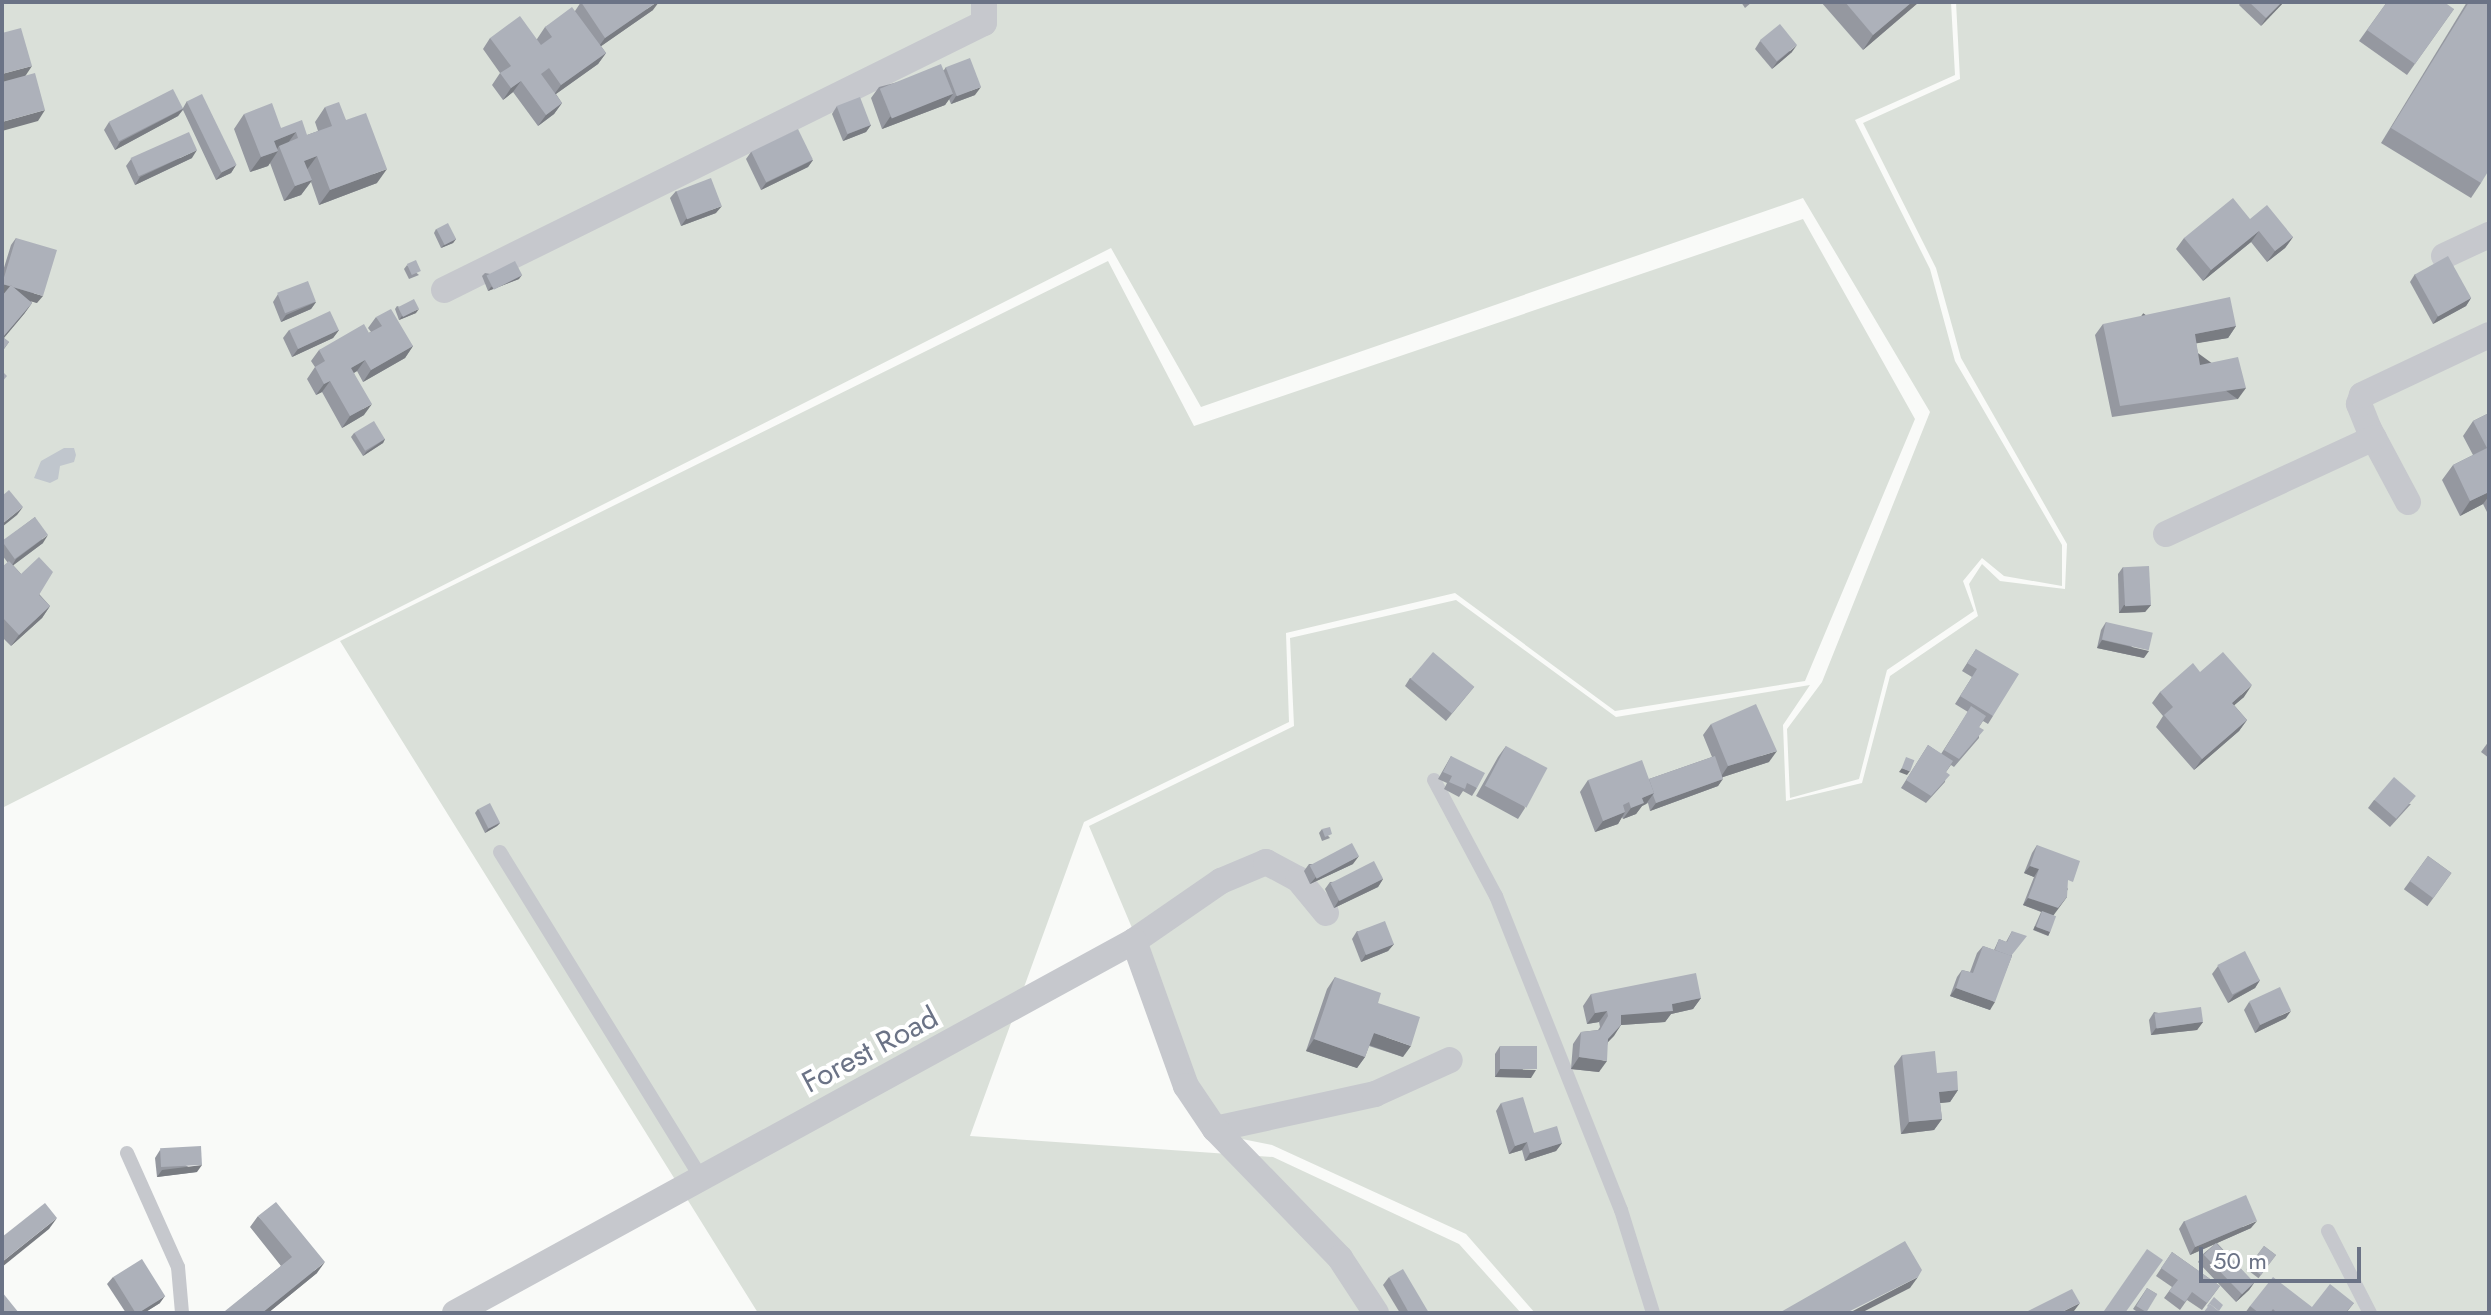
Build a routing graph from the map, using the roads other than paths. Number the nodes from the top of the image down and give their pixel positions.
1 (984, 2) edge
2 (2489, 235) edge
3 (2444, 256) edge
4 (444, 290) dead end
5 (2489, 335) edge
6 (2374, 438) junction
7 (2408, 502) dead end
8 (2166, 534) dead end
9 (1434, 780) dead end
10 (500, 852) dead end
11 (1326, 913) dead end
12 (1134, 941) junction
13 (1450, 1060) dead end
14 (1215, 1129) junction
15 (127, 1153) dead end
16 (702, 1179) junction
17 (2328, 1231) dead end
18 (182, 1313) edge
19 (455, 1313) edge
20 (1376, 1313) edge
21 (1653, 1313) edge
22 (2370, 1313) edge

1 - 4 street
2 - 3 street
5 - 6 street
6 - 7 street
6 - 8 street
9 - 21 lane
10 - 16 lane
11 - 12 street, Forest Road
12 - 14 street
12 - 16 street, Forest Road
13 - 14 street
14 - 20 street
15 - 18 lane
16 - 19 street, Forest Road
17 - 22 lane

